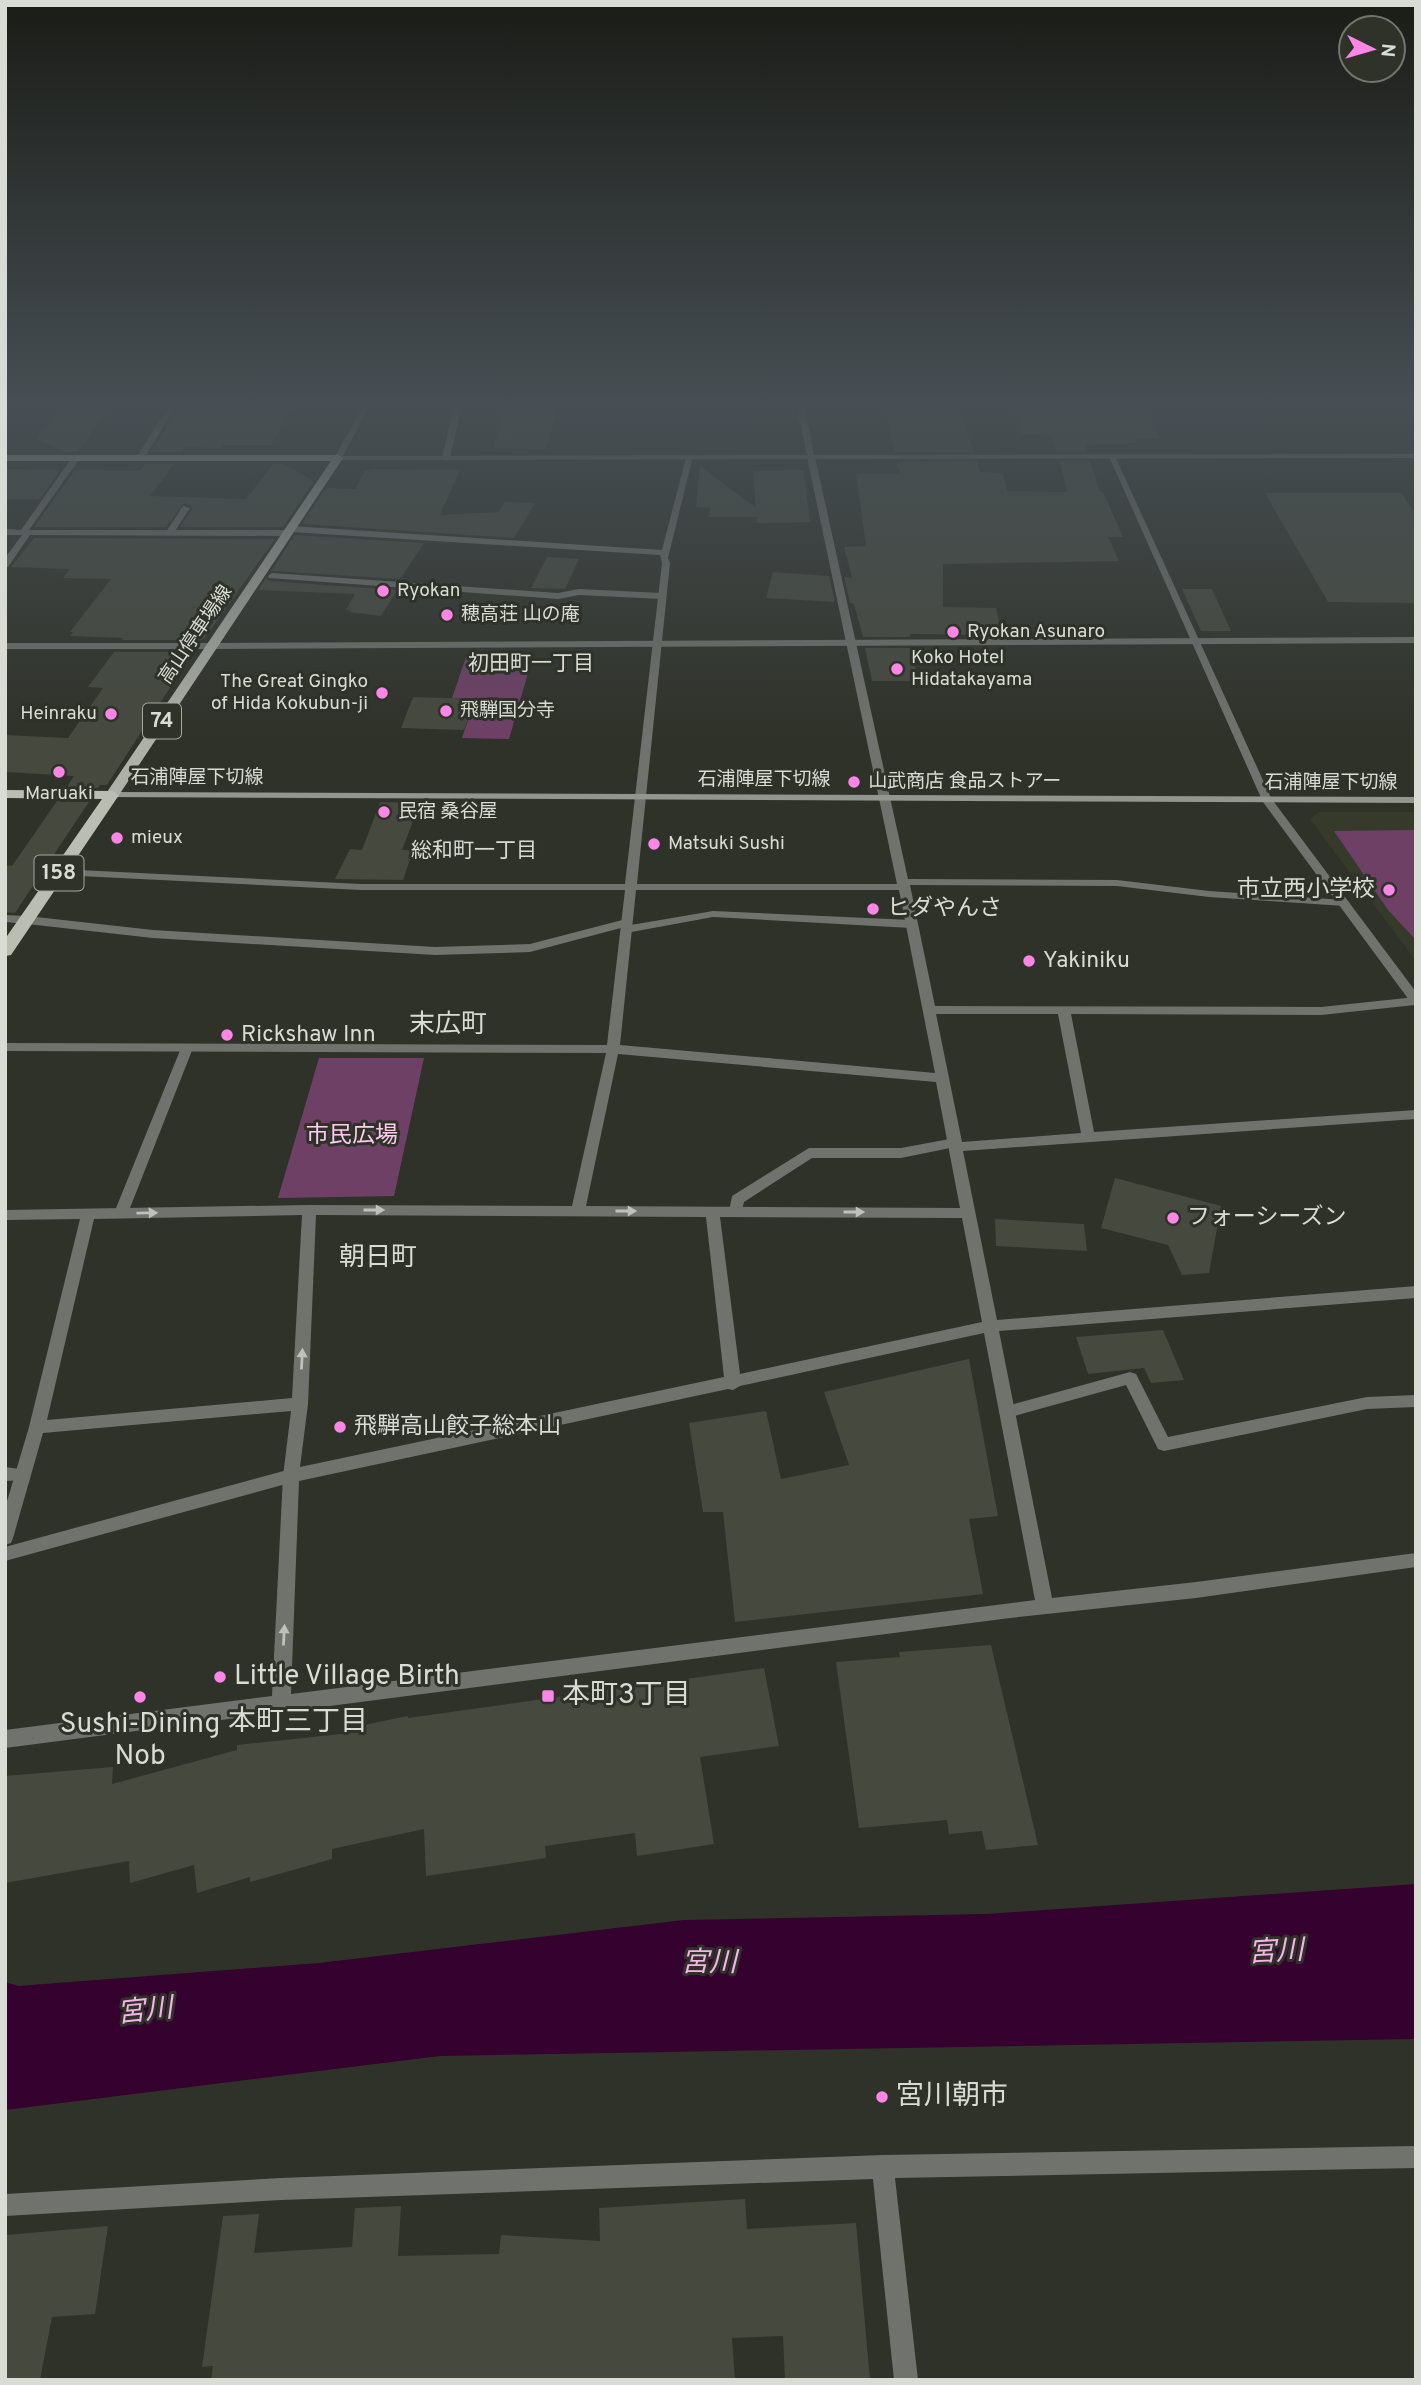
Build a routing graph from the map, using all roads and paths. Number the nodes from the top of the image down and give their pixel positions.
1 (38, 514) edge
2 (182, 514) edge
3 (301, 514) edge
4 (676, 514) edge
5 (824, 514) edge
6 (1137, 514) edge
7 (290, 531) junction
8 (5, 532) edge
9 (26, 532) junction
10 (170, 532) junction
11 (666, 553) junction
12 (5, 565) edge
13 (272, 576) dead end
14 (662, 596) junction
15 (1416, 640) edge
16 (1193, 641) junction
17 (853, 644) junction
18 (657, 645) junction
19 (5, 646) edge
20 (210, 646) junction
21 (5, 794) edge
22 (111, 795) junction
23 (639, 797) junction
24 (884, 798) junction
25 (1267, 800) junction
26 (1416, 800) edge
27 (60, 872) junction
28 (902, 884) junction
29 (631, 886) junction
30 (1344, 903) junction
31 (5, 918) edge
32 (27, 920) junction
33 (911, 924) junction
34 (626, 925) junction
35 (5, 951) edge
36 (1415, 1001) edge
37 (927, 1010) junction
38 (1065, 1012) junction
39 (5, 1047) edge
40 (187, 1048) junction
41 (613, 1049) junction
42 (943, 1078) junction
43 (1416, 1114) edge
44 (1088, 1137) junction
45 (956, 1145) junction
46 (309, 1210) junction
47 (578, 1210) junction
48 (712, 1211) junction
49 (736, 1211) junction
50 (121, 1213) junction
51 (969, 1213) junction
52 (5, 1214) edge
53 (88, 1214) junction
54 (1416, 1292) edge
55 (992, 1326) junction
56 (733, 1384) junction
57 (1416, 1401) edge
58 (300, 1404) junction
59 (1007, 1412) junction
60 (37, 1427) junction
61 (13, 1475) edge
62 (291, 1476) junction
63 (5, 1538) edge
64 (5, 1554) edge
65 (1416, 1560) edge
66 (1045, 1606) junction
67 (281, 1703) junction
68 (5, 1739) edge
69 (1416, 2157) edge
70 (883, 2166) junction
71 (5, 2205) edge
72 (906, 2380) edge

1 - 9 street
2 - 10 street
3 - 7 main road, 高山停車場線 / 74
4 - 11 street
5 - 17 street
6 - 16 street
7 - 10 street
7 - 11 street
7 - 20 main road, 高山停車場線 / 74
8 - 9 street
9 - 10 street
9 - 12 street
11 - 14 street
13 - 14 street
14 - 18 street
15 - 16 street
16 - 17 street
16 - 25 street
17 - 18 street
17 - 24 street
18 - 20 street
18 - 23 street
19 - 20 street
20 - 22 main road, 高山停車場線 / 74
21 - 22 highway
22 - 23 main road, 石浦陣屋下切線
22 - 27 highway, 158
23 - 24 main road, 石浦陣屋下切線
23 - 29 street
24 - 25 main road, 石浦陣屋下切線
24 - 28 street
25 - 26 main road, 石浦陣屋下切線
25 - 30 street
27 - 29 street
27 - 32 highway, 158
28 - 29 street
28 - 30 street
28 - 33 street
29 - 34 street
30 - 36 street
31 - 32 street
32 - 34 street
32 - 35 highway, 158
33 - 34 street
33 - 37 street
34 - 41 street
36 - 38 street
37 - 38 street
37 - 42 street
38 - 44 street
39 - 40 street
40 - 41 street
40 - 50 street
41 - 42 street
41 - 47 street
42 - 45 street
43 - 44 street
44 - 45 street
45 - 49 street
45 - 51 street
46 -> 47 street
50 -> 46 street
58 -> 46 street
47 -> 48 street
48 - 49 street
48 - 56 street
49 -> 51 street
50 - 53 street
51 - 55 street
52 - 53 street
53 - 60 street
54 - 55 street
55 - 56 street
55 - 59 street
56 - 62 street
57 - 59 street
58 - 60 street
58 - 62 street
59 - 66 street
60 - 61 street
61 - 63 street
62 - 64 street
67 -> 62 street
65 - 66 street
66 - 67 street
67 - 68 street
69 - 70 street
70 - 71 street
70 - 72 street

